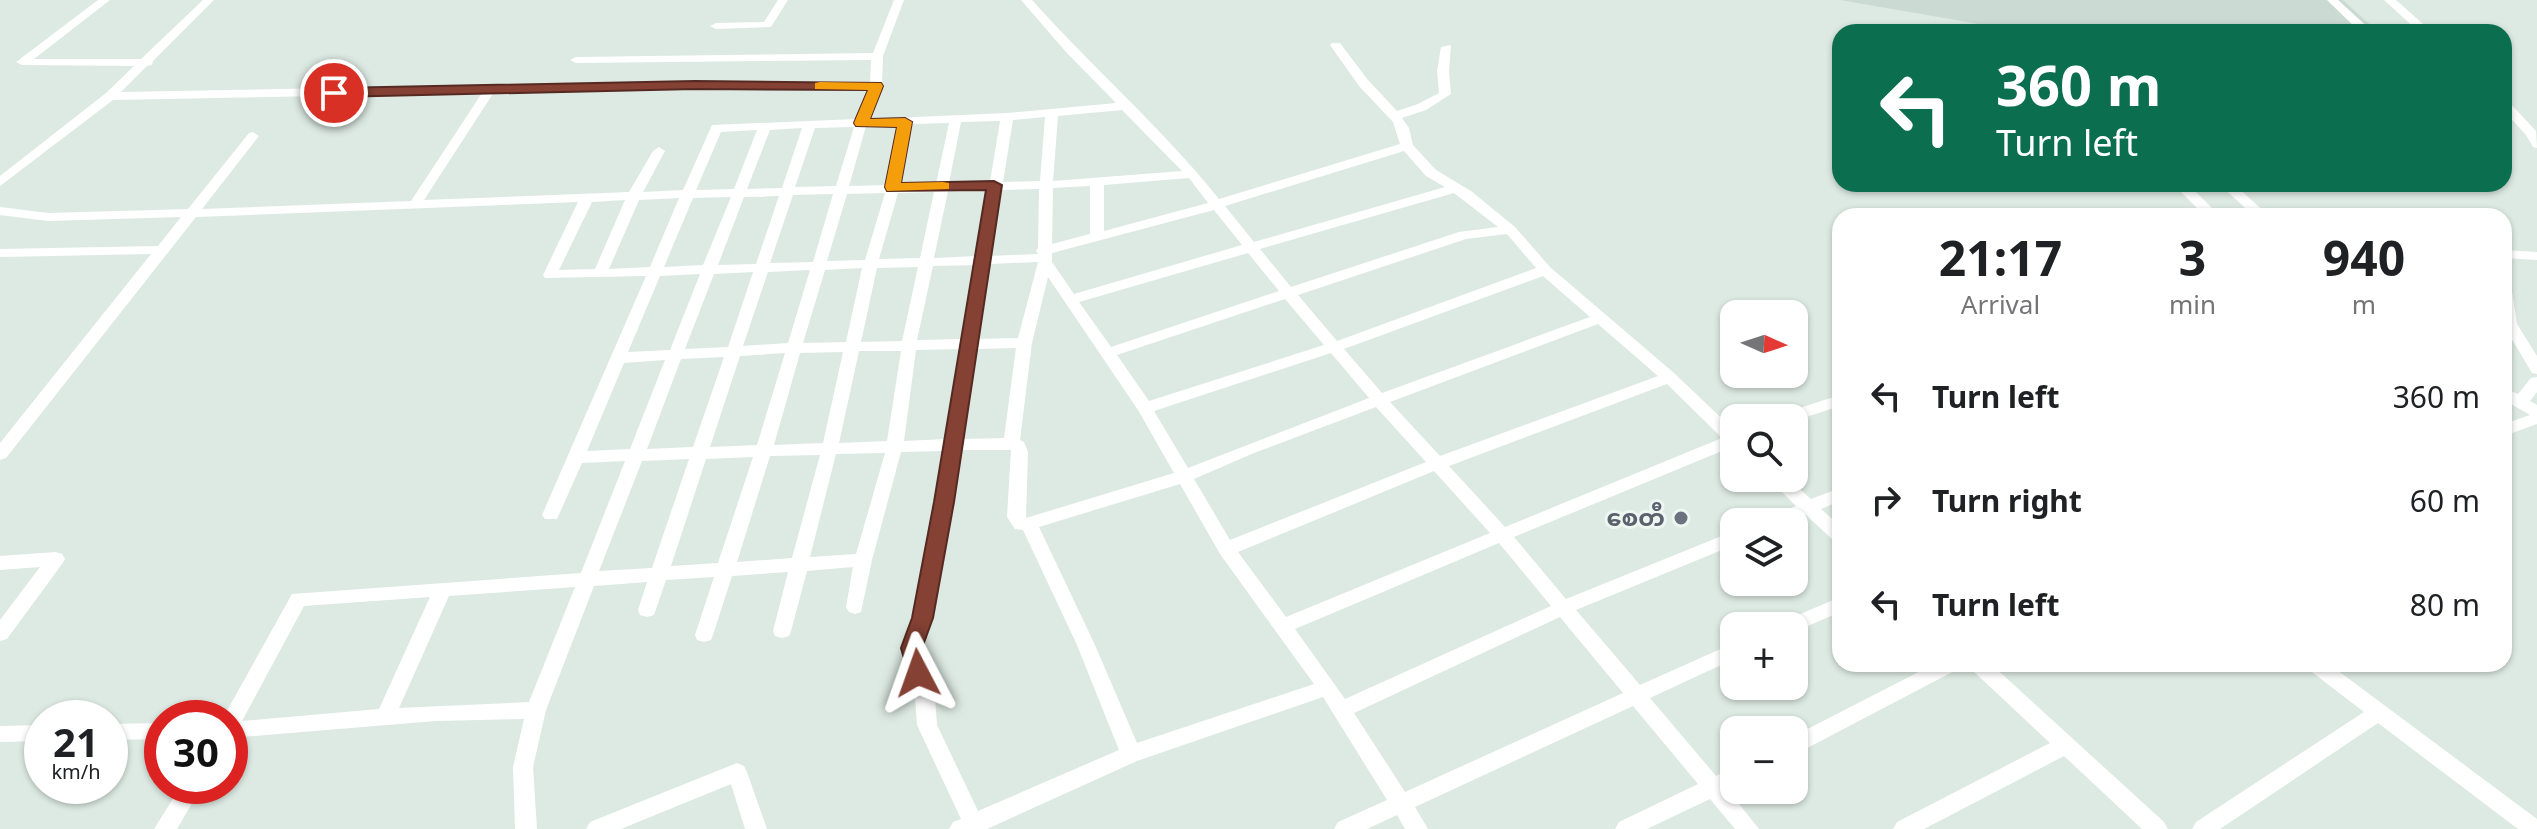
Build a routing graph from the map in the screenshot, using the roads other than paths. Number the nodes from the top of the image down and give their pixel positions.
1 (105, 0) edge
2 (209, 0) edge
3 (783, 0) edge
4 (899, 0) edge
5 (1026, 0) edge
6 (2332, 0) edge
7 (2389, 0) edge
8 (2358, 24) edge
9 (2417, 24) edge
10 (716, 26) dead end
11 (1336, 45) dead end
12 (1447, 47) dead end
13 (877, 56) junction
14 (576, 60) dead end
15 (148, 63) junction
16 (876, 86) junction
17 (490, 90) junction
18 (110, 96) junction
19 (1126, 106) junction
20 (1052, 113) junction
21 (2512, 113) edge
22 (1395, 116) junction
23 (2537, 116) edge
24 (1007, 117) junction
25 (956, 119) junction
26 (905, 122) junction
27 (861, 123) junction
28 (2512, 123) edge
29 (810, 124) junction
30 (765, 126) junction
31 (253, 136) dead end
32 (2535, 139) edge
33 (1407, 146) junction
34 (659, 151) dead end
35 (1192, 174) junction
36 (1097, 180) junction
37 (0, 182) edge
38 (994, 185) junction
39 (1046, 185) junction
40 (943, 186) junction
41 (893, 187) junction
42 (1456, 188) junction
43 (841, 189) junction
44 (789, 191) junction
45 (738, 192) junction
46 (2188, 192) edge
47 (2235, 192) edge
48 (688, 194) junction
49 (634, 196) junction
50 (587, 198) junction
51 (415, 204) junction
52 (1215, 205) junction
53 (2205, 208) edge
54 (2253, 208) edge
55 (0, 211) edge
56 (193, 213) junction
57 (1510, 230) junction
58 (1097, 236) junction
59 (1250, 247) junction
60 (164, 250) junction
61 (0, 253) edge
62 (2512, 254) edge
63 (2537, 256) edge
64 (1044, 257) junction
65 (982, 258) junction
66 (928, 260) junction
67 (871, 262) junction
68 (818, 264) junction
69 (764, 266) junction
70 (711, 267) junction
71 (654, 270) junction
72 (1545, 270) junction
73 (600, 273) junction
74 (1287, 292) junction
75 (1072, 299) junction
76 (1600, 318) junction
77 (2512, 327) edge
78 (1024, 343) junction
79 (968, 344) junction
80 (909, 345) junction
81 (852, 346) junction
82 (1335, 347) junction
83 (793, 348) junction
84 (736, 351) junction
85 (1108, 353) junction
86 (677, 355) junction
87 (618, 358) junction
88 (2537, 369) edge
89 (1669, 377) junction
90 (2537, 382) edge
91 (2512, 398) edge
92 (1380, 401) junction
93 (2520, 402) junction
94 (1832, 403) edge
95 (1145, 408) junction
96 (1808, 411) edge
97 (2537, 412) edge
98 (2537, 418) edge
99 (1720, 426) edge
100 (2512, 427) edge
101 (1011, 443) junction
102 (954, 444) junction
103 (895, 445) junction
104 (1720, 445) edge
105 (830, 447) junction
106 (764, 450) junction
107 (701, 451) junction
108 (637, 453) junction
109 (0, 454) edge
110 (575, 457) junction
111 (1436, 464) junction
112 (1185, 476) junction
113 (1792, 492) edge
114 (1832, 497) edge
115 (1809, 507) junction
116 (551, 515) dead end
117 (1029, 524) junction
118 (1832, 529) edge
119 (1503, 536) junction
120 (1720, 544) edge
121 (1226, 549) junction
122 (863, 560) junction
123 (0, 563) edge
124 (797, 564) junction
125 (725, 568) junction
126 (660, 572) junction
127 (586, 578) junction
128 (442, 590) junction
129 (855, 607) dead end
130 (1563, 608) junction
131 (1832, 608) edge
132 (647, 610) dead end
133 (1808, 618) edge
134 (1282, 626) junction
135 (782, 631) dead end
136 (0, 634) edge
137 (704, 635) dead end
138 (1720, 657) edge
139 (1936, 672) edge
140 (1987, 672) edge
141 (2326, 672) edge
142 (1327, 687) junction
143 (1635, 694) junction
144 (244, 700) edge
145 (536, 710) junction
146 (1342, 710) junction
147 (2379, 712) junction
148 (385, 718) junction
149 (248, 726) edge
150 (24, 733) edge
151 (0, 734) edge
152 (1808, 739) edge
153 (2066, 745) junction
154 (1131, 754) junction
155 (1720, 784) edge
156 (1713, 788) junction
157 (1401, 803) junction
158 (181, 804) edge
159 (970, 828) edge
160 (165, 829) edge
161 (526, 829) edge
162 (597, 829) edge
163 (756, 829) edge
164 (1345, 829) edge
165 (1417, 829) edge
166 (1626, 829) edge
167 (1748, 829) edge
168 (1904, 829) edge
169 (2157, 829) edge
170 (2203, 829) edge
171 (2534, 829) edge

1 - 15 street
2 - 15 street
3 - 10 street
4 - 13 street
5 - 19 street
6 - 8 street
7 - 9 street
11 - 22 street
12 - 22 street
13 - 14 street
13 - 16 street
15 - 18 street
16 - 17 street
16 - 27 street
17 - 18 street
17 - 51 street
18 - 37 street
19 - 20 street
19 - 35 street
20 - 24 street
20 - 39 street
21 - 32 street
22 - 33 street
23 - 32 street
24 - 25 street
24 - 38 street
25 - 26 street
25 - 40 street
26 - 27 street
26 - 41 street
27 - 29 street
27 - 43 street
28 - 32 street
29 - 30 street
29 - 44 street
30 - 45 street
30 - 48 street
31 - 56 street
33 - 42 street
33 - 52 street
34 - 49 street
35 - 36 street
35 - 52 street
36 - 39 street
36 - 58 street
38 - 39 street
38 - 40 street
38 - 65 street
39 - 64 street
40 - 41 street
40 - 66 street
41 - 43 street
41 - 67 street
42 - 57 street
42 - 59 street
43 - 44 street
43 - 68 street
44 - 45 street
44 - 69 street
45 - 48 street
45 - 70 street
46 - 53 street
47 - 54 street
48 - 49 street
48 - 71 street
49 - 50 street
49 - 73 street
50 - 51 street
50 - 73 street
51 - 56 street
52 - 58 street
52 - 59 street
55 - 56 street
56 - 60 street
57 - 72 street
57 - 74 street
58 - 64 street
59 - 74 street
59 - 75 street
60 - 61 street
60 - 109 street
62 - 63 street
64 - 65 street
64 - 75 street
64 - 78 street
65 - 66 street
65 - 79 street
66 - 67 street
66 - 80 street
67 - 68 street
67 - 81 street
68 - 69 street
68 - 83 street
69 - 70 street
69 - 84 street
70 - 71 street
70 - 86 street
71 - 73 street
71 - 87 street
72 - 76 street
72 - 82 street
74 - 82 street
74 - 85 street
75 - 85 street
76 - 89 street
76 - 92 street
77 - 88 street
78 - 79 street
78 - 101 street
79 - 80 street
79 - 102 street
80 - 81 street
80 - 103 street
81 - 83 street
81 - 105 street
82 - 92 street
82 - 95 street
83 - 84 street
83 - 106 street
84 - 86 street
84 - 107 street
85 - 95 street
86 - 87 street
86 - 108 street
87 - 110 street
89 - 99 street
89 - 111 street
90 - 93 street
91 - 93 street
92 - 111 street
92 - 112 street
93 - 97 street
94 - 96 street
95 - 112 street
98 - 100 street
101 - 102 street
101 - 117 street
102 - 103 street
102 - 159 street
103 - 105 street
103 - 122 street
104 - 119 street
105 - 106 street
105 - 124 street
106 - 107 street
106 - 125 street
107 - 108 street
107 - 126 street
108 - 110 street
108 - 127 street
110 - 116 street
111 - 119 street
111 - 121 street
112 - 117 street
112 - 121 street
113 - 115 street
114 - 115 street
115 - 118 street
117 - 154 street
119 - 130 street
119 - 134 street
120 - 130 street
121 - 134 street
122 - 124 street
122 - 129 street
123 - 136 street
124 - 125 street
124 - 135 street
125 - 126 street
125 - 137 street
126 - 127 street
126 - 132 street
127 - 128 street
127 - 145 street
128 - 144 street
128 - 148 street
130 - 143 street
130 - 146 street
131 - 133 street
134 - 142 street
138 - 143 street
139 - 152 street
140 - 153 street
141 - 147 street
142 - 146 street
142 - 154 street
143 - 156 street
143 - 157 street
145 - 148 street
145 - 161 street
146 - 157 street
147 - 170 street
147 - 171 street
148 - 149 street
150 - 151 street
153 - 168 street
153 - 169 street
154 - 159 street
155 - 156 street
156 - 166 street
156 - 167 street
157 - 164 street
157 - 165 street
158 - 160 street
162 - 163 street

